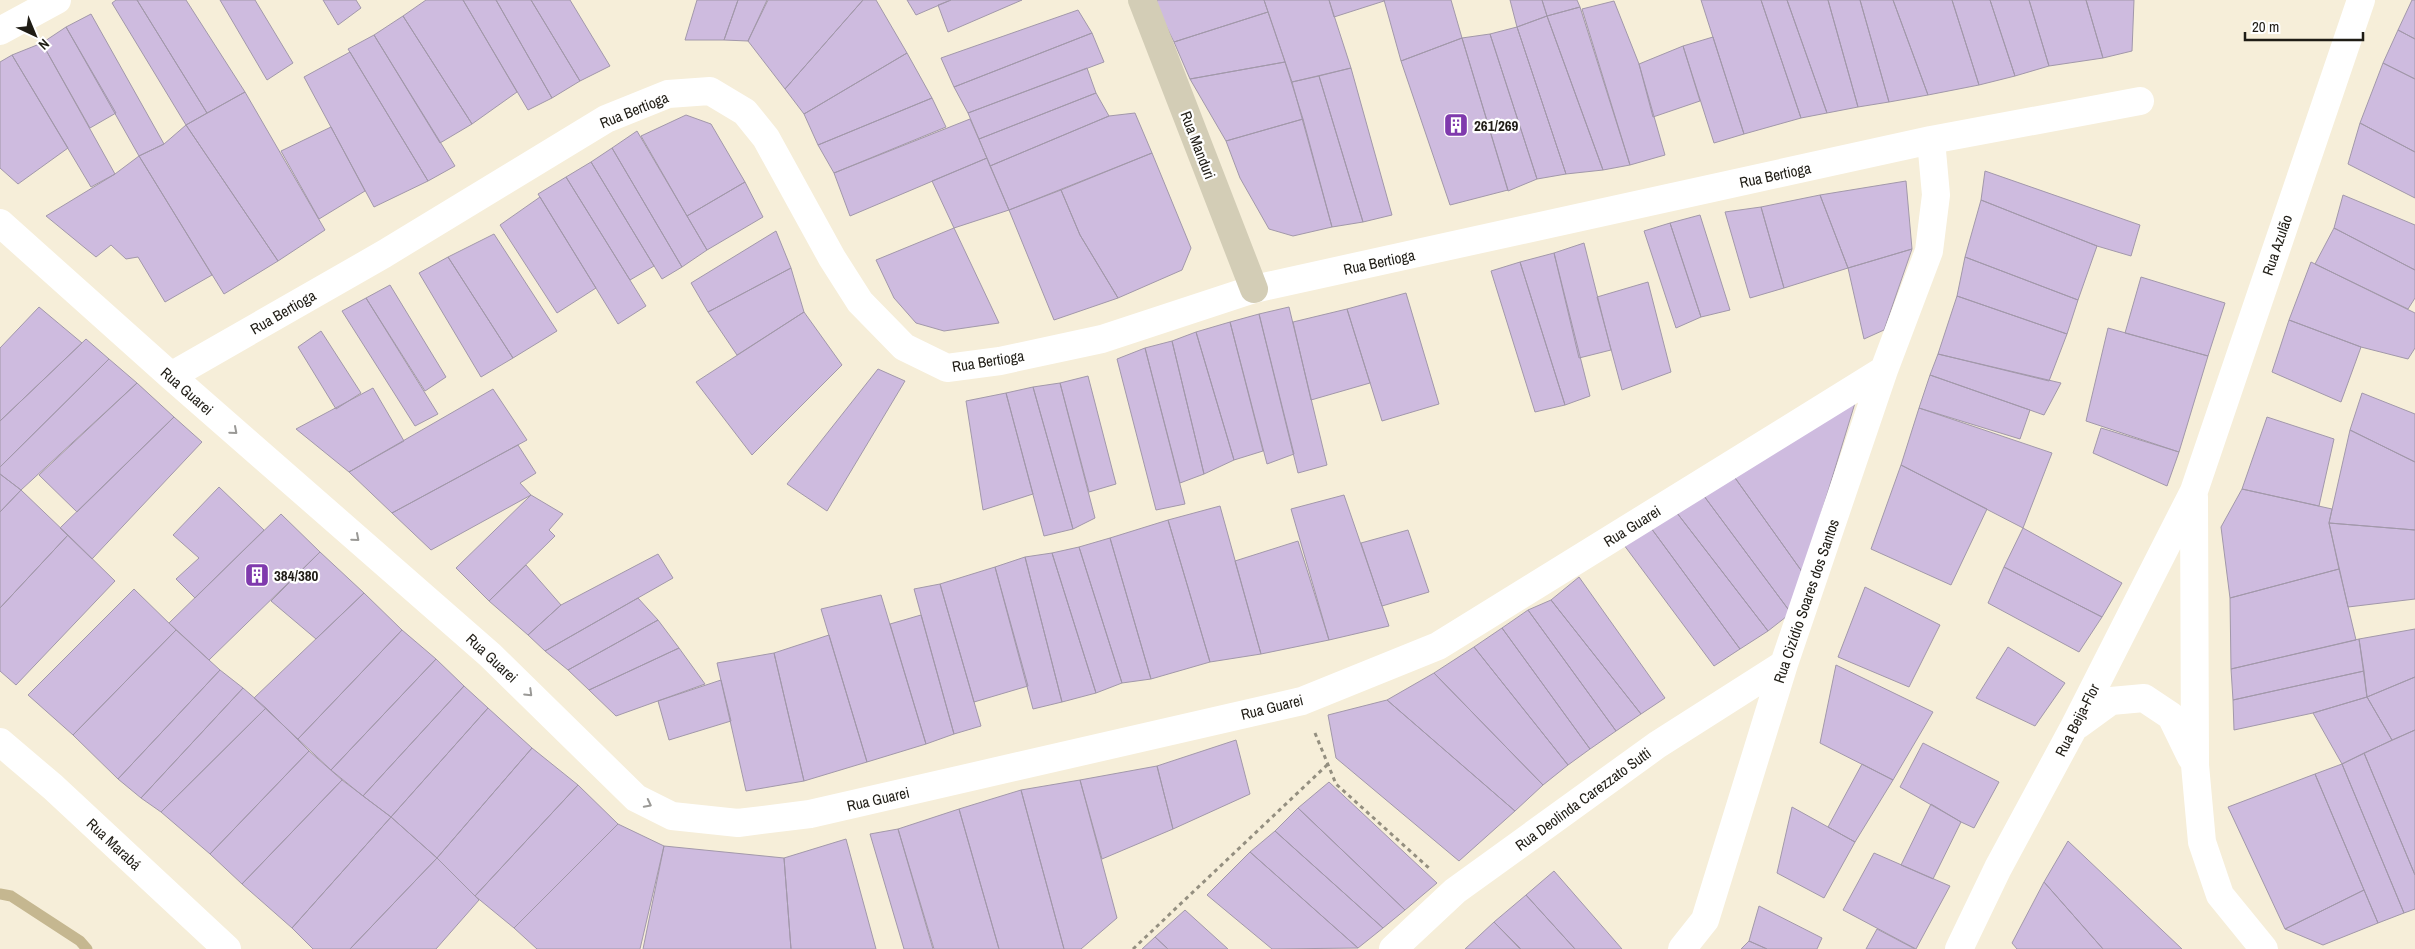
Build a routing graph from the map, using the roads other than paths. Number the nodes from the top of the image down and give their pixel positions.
1 (58, 0) edge
2 (1142, 0) edge
3 (2361, 0) edge
4 (0, 31) edge
5 (2140, 101) dead end
6 (1931, 140) junction
7 (0, 223) edge
8 (1254, 289) junction
9 (1884, 370) junction
10 (171, 376) junction
11 (2194, 491) junction
12 (1784, 664) junction
13 (2074, 729) junction
14 (0, 742) edge
15 (2195, 765) junction
16 (227, 949) edge
17 (1393, 949) edge
18 (1682, 949) edge
19 (1959, 949) edge
20 (2264, 949) edge

1 - 4 street
2 - 8 street, Rua Manduri
3 - 11 street, Rua Azulão
5 - 6 street, Rua Bertioga
6 - 8 street, Rua Bertioga
6 - 9 street, Rua Cizídio Soares dos Santos
7 - 10 street, Rua Guarei
8 - 10 street, Rua Bertioga
10 -> 9 street, Rua Guarei
9 - 12 street, Rua Cizídio Soares dos Santos
11 - 13 street, Rua Beija-Flor
11 - 15 street
12 - 17 street, Rua Deolinda Carezzato Sutti
12 - 18 street, Rua Cizídio Soares dos Santos
13 - 15 street
13 - 19 street, Rua Beija-Flor
14 - 16 street, Rua Marabá
15 - 20 street

